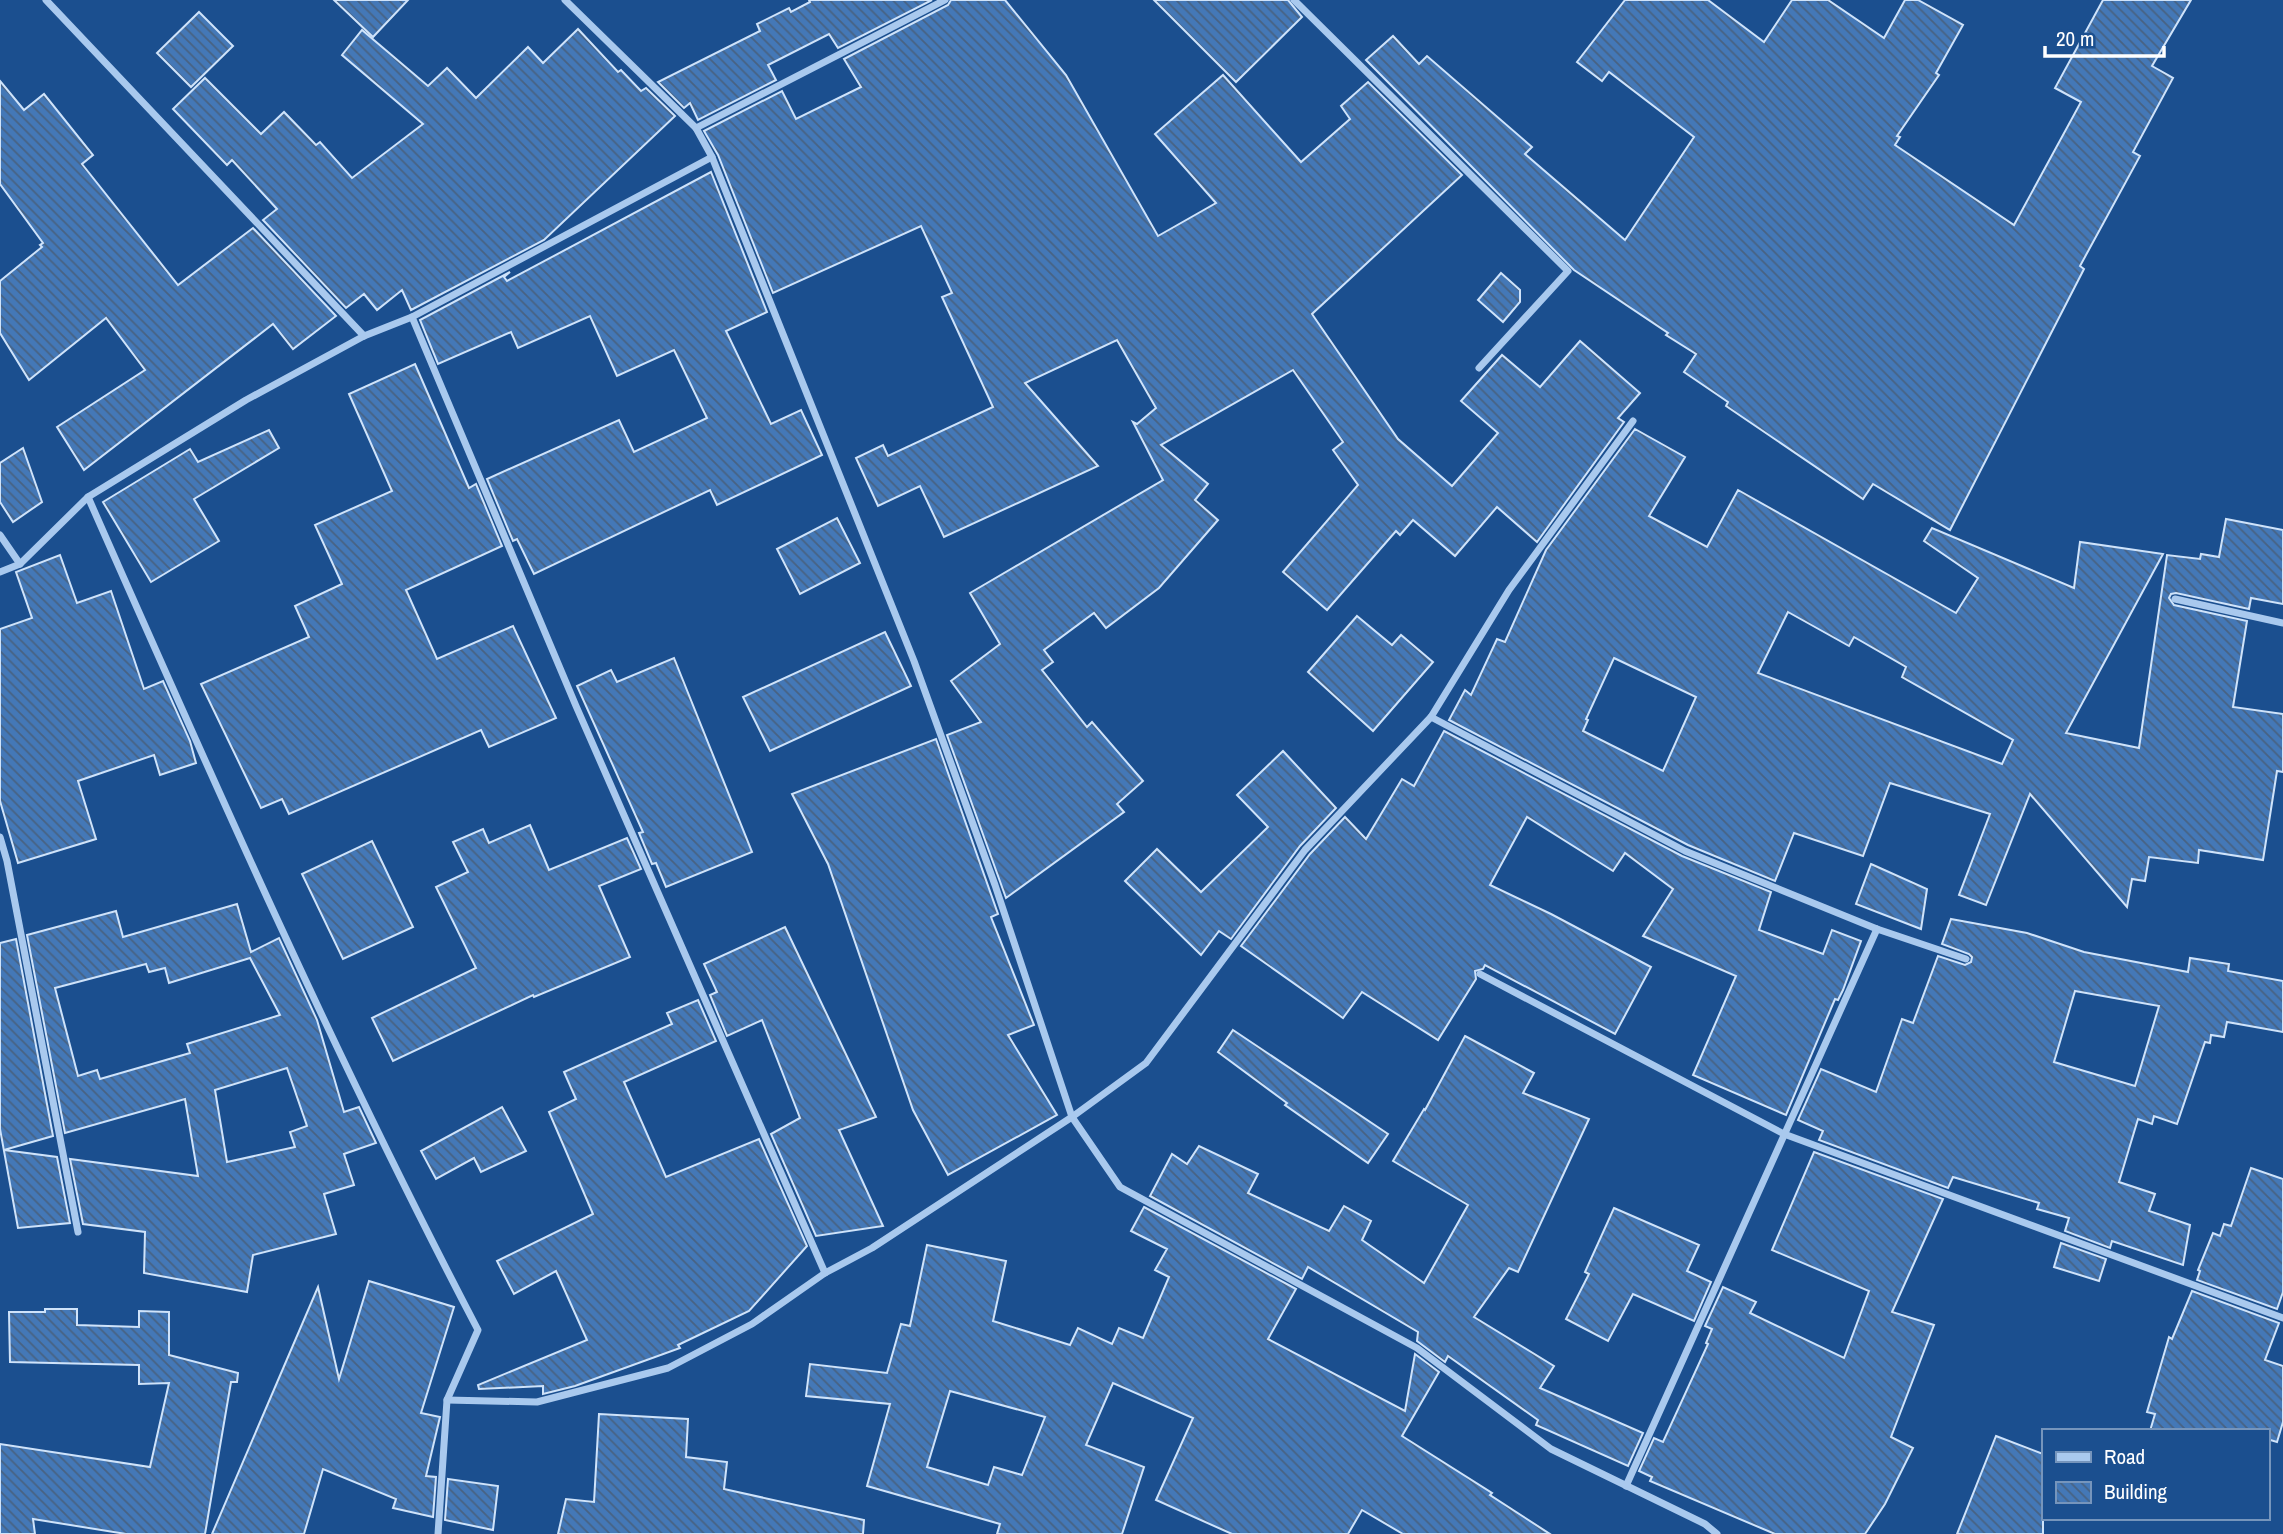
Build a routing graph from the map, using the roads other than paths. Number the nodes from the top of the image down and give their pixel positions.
1 (46, 0) edge
2 (565, 0) edge
3 (945, 0) edge
4 (1294, 0) edge
5 (696, 128) junction
6 (712, 157) junction
7 (412, 317) junction
8 (364, 336) junction
9 (1479, 368) dead end
10 (1633, 421) dead end
11 (88, 497) junction
12 (0, 535) edge
13 (20, 564) junction
14 (0, 572) edge
15 (2175, 599) dead end
16 (2283, 623) edge
17 (1431, 717) junction
18 (0, 836) edge
19 (1877, 929) junction
20 (1966, 959) dead end
21 (1480, 974) dead end
22 (1072, 1117) junction
23 (1784, 1134) junction
24 (78, 1232) dead end
25 (825, 1273) junction
26 (2283, 1318) edge
27 (447, 1400) junction
28 (1626, 1486) junction
29 (438, 1534) edge
30 (1717, 1534) edge

1 - 8 street
2 - 5 street
3 - 5 street
4 - 9 street
5 - 6 street
6 - 7 street
6 - 22 street
7 - 8 street
7 - 25 street
8 - 11 street
10 - 17 street
11 - 13 street
11 - 27 street
12 - 13 street
13 - 14 street
15 - 16 street
17 - 19 street
17 - 22 street
18 - 24 street
19 - 20 street
19 - 23 street
21 - 23 street
22 - 25 street
22 - 28 street
23 - 26 street
23 - 28 street
25 - 27 street
27 - 29 street
28 - 30 street

